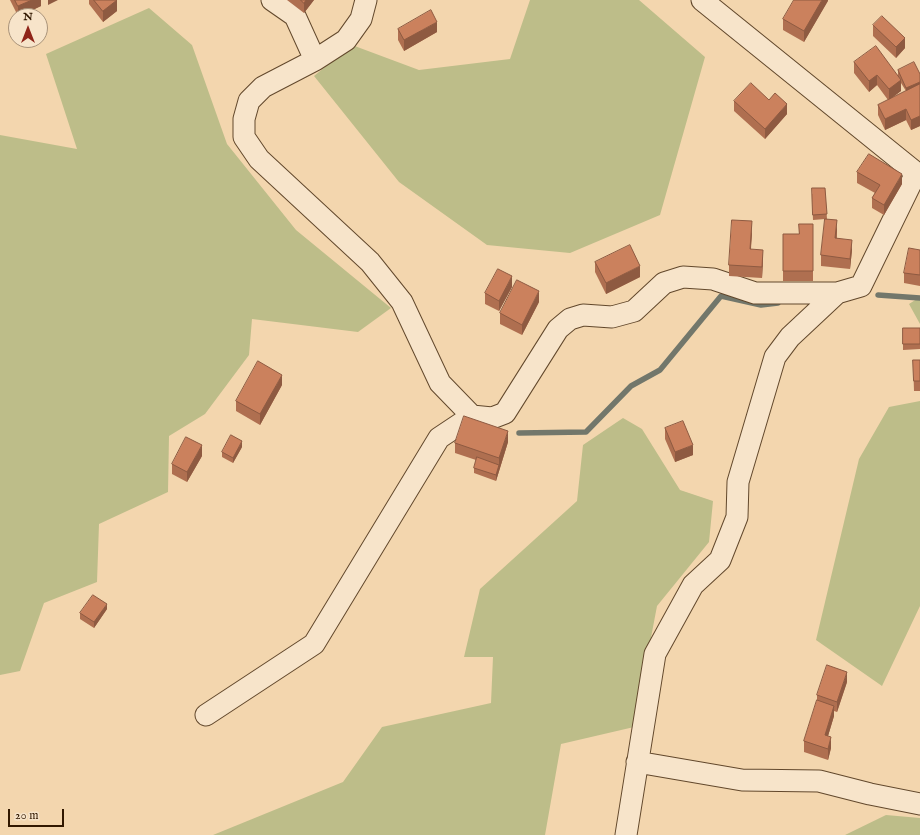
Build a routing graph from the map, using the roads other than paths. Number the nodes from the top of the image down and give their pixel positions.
1 (272, 0) edge
2 (366, 0) edge
3 (702, 0) edge
4 (315, 60) junction
5 (918, 175) edge
6 (837, 293) junction
7 (472, 416) junction
8 (206, 715) dead end
9 (637, 762) junction
10 (920, 804) edge
11 (626, 835) edge

1 - 4 street
2 - 4 street
3 - 5 street
4 - 7 street
5 - 6 street
6 - 7 street
6 - 9 street
7 - 8 street
9 - 10 street
9 - 11 street

